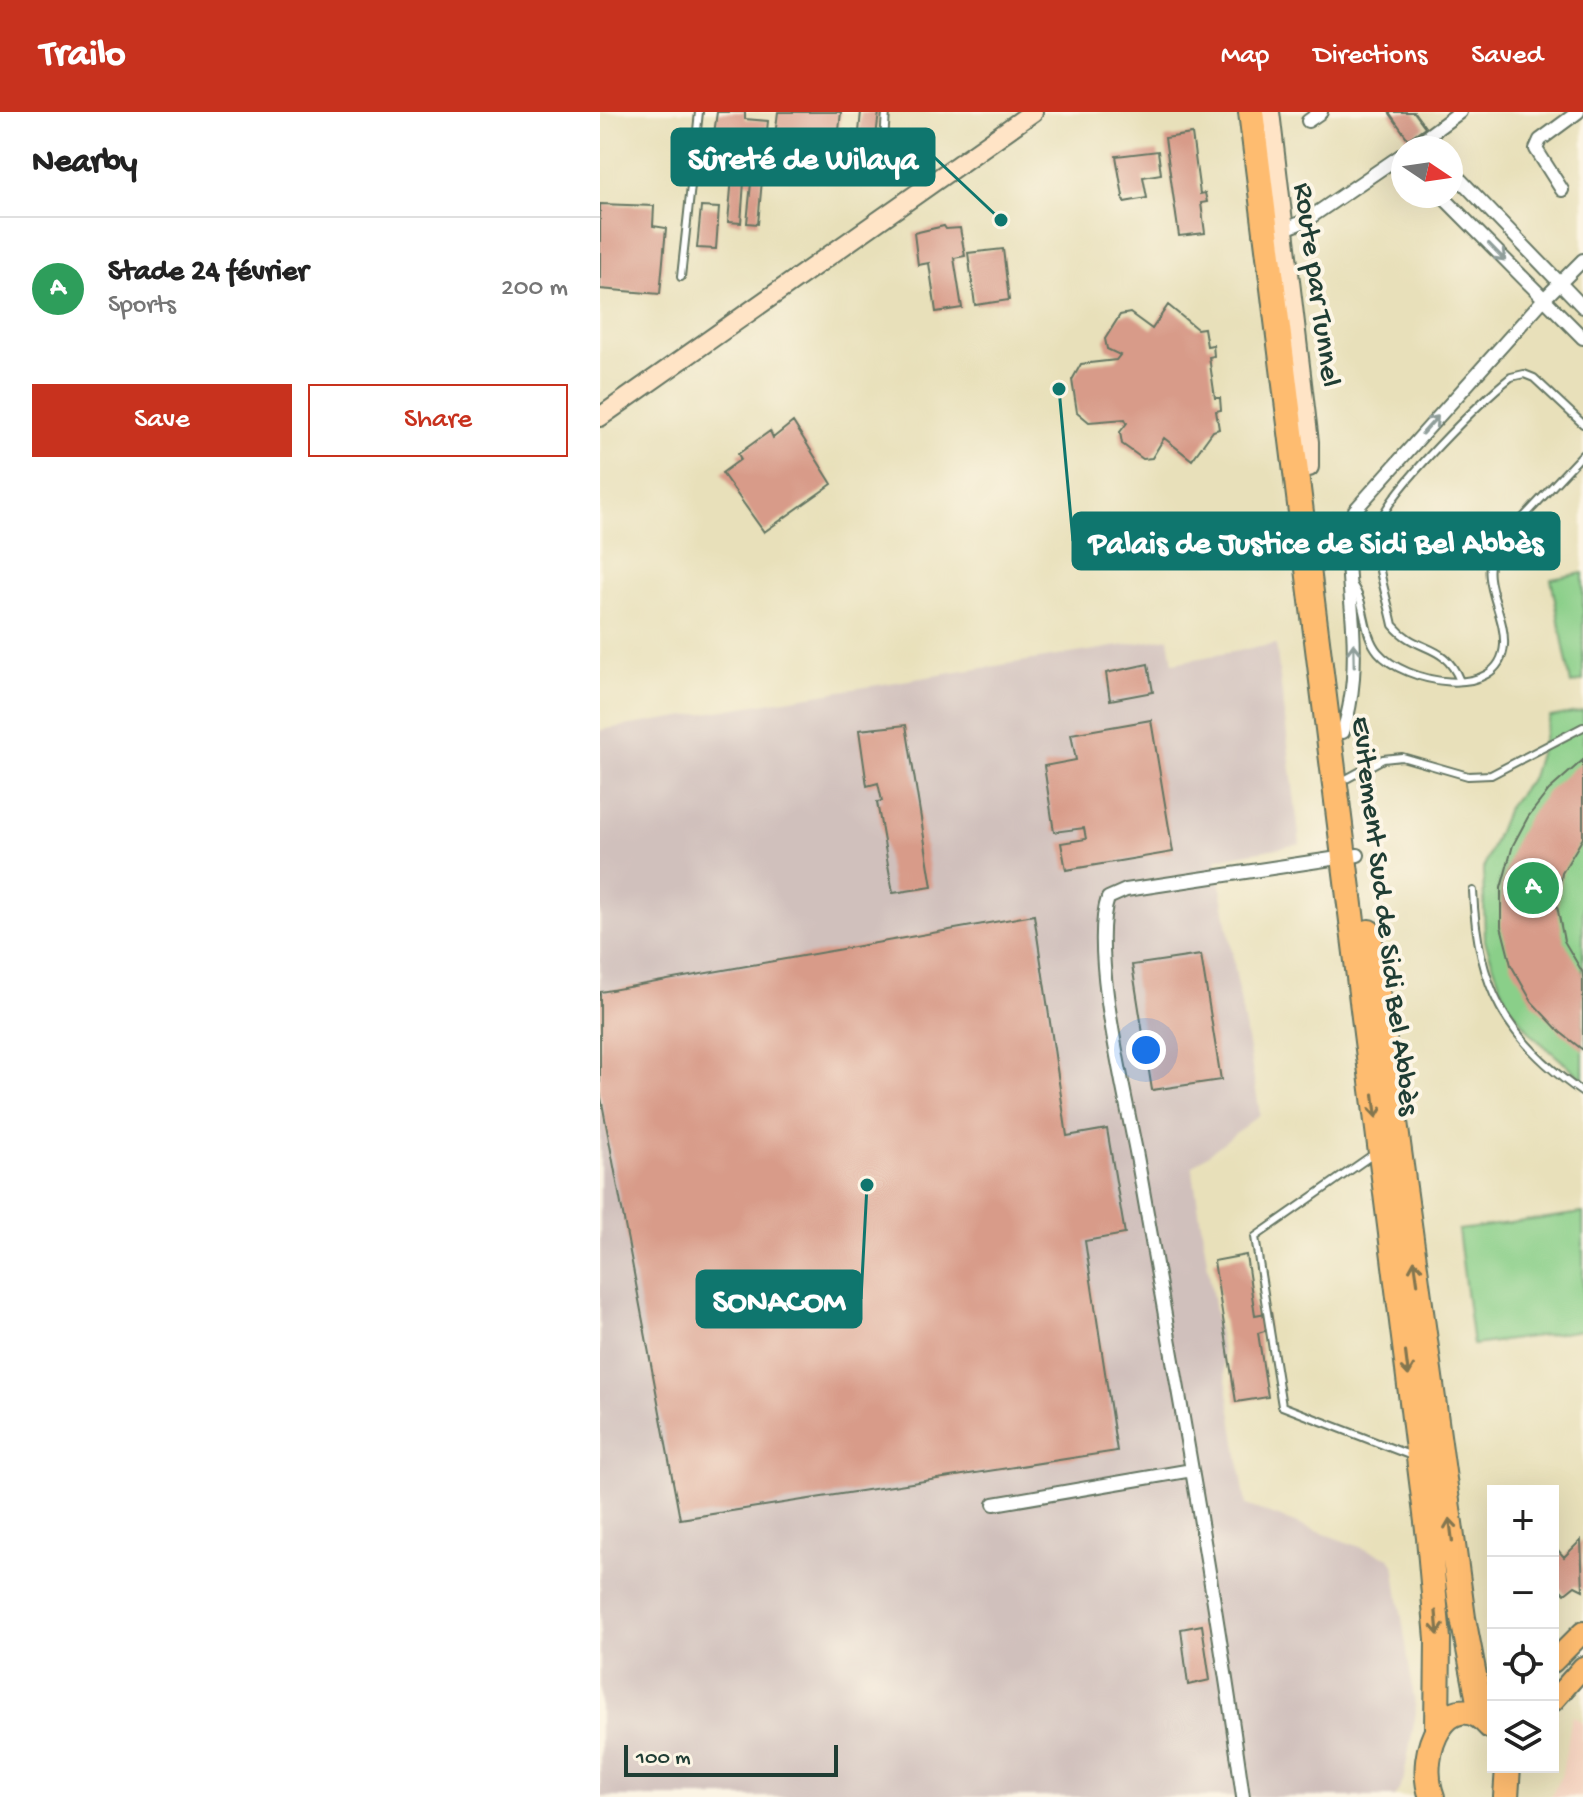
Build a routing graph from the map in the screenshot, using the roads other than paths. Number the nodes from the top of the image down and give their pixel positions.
1 (699, 112) edge
2 (886, 112) edge
3 (1033, 112) edge
4 (1241, 112) edge
5 (1251, 112) edge
6 (1259, 112) edge
7 (1270, 112) edge
8 (1321, 112) edge
9 (1460, 112) edge
10 (1578, 112) edge
11 (1308, 121) dead end
12 (1432, 136) edge
13 (694, 149) junction
14 (1391, 163) edge
15 (1463, 183) edge
16 (1562, 190) dead end
17 (1454, 208) edge
18 (1285, 229) junction
19 (1583, 260) edge
20 (681, 277) dead end
21 (1559, 283) junction
22 (1543, 300) junction
23 (1583, 307) edge
24 (1583, 338) edge
25 (600, 417) edge
26 (1583, 424) edge
27 (1583, 454) edge
28 (1302, 470) junction
29 (1349, 581) junction
30 (1460, 681) junction
31 (1583, 727) edge
32 (1340, 755) junction
33 (1351, 856) junction
34 (1473, 891) dead end
35 (1583, 1093) edge
36 (1389, 1143) junction
37 (1419, 1459) junction
38 (1443, 1466) junction
39 (1192, 1470) junction
40 (994, 1504) dead end
41 (1583, 1632) edge
42 (1559, 1656) edge
43 (1470, 1659) junction
44 (1583, 1667) edge
45 (1487, 1675) edge
46 (1559, 1694) edge
47 (1487, 1716) edge
48 (1487, 1719) edge
49 (1437, 1729) junction
50 (1509, 1773) edge
51 (1429, 1794) edge
52 (1243, 1797) edge
53 (1506, 1797) edge

1 - 13 lane
2 - 13 lane
3 - 25 main road
4 - 28 main road
5 - 28 highway, Evitement Sud de Sidi Bel Abbès
6 - 28 highway, Route par Tunnel
7 - 18 main road
8 - 11 street
9 - 12 street
10 - 16 street
13 - 20 lane
14 - 18 street
15 - 21 street
17 -> 22 street
18 - 28 main road
19 - 21 street
21 - 22 street
21 - 23 street
22 - 24 street
29 -> 22 street
26 - 30 lane
27 - 30 lane
28 - 32 highway, Evitement Sud de Sidi Bel Abbès
29 - 30 lane
32 -> 29 street
31 - 32 lane
32 - 33 highway, Evitement Sud de Sidi Bel Abbès
33 - 36 highway, Evitement Sud de Sidi Bel Abbès
33 - 39 street
34 - 35 lane
36 -> 37 highway, Evitement Sud de Sidi Bel Abbès
36 - 37 lane
38 -> 36 highway, Evitement Sud de Sidi Bel Abbès
37 - 38 lane
37 -> 49 highway, Evitement Sud de Sidi Bel Abbès
43 -> 38 highway, Evitement Sud de Sidi Bel Abbès
39 - 40 street
39 - 52 street
41 - 42 main road
43 - 45 highway
43 - 47 highway, Evitement Sud de Sidi Bel Abbès
44 - 46 main road
48 - 49 highway
49 - 51 highway, Evitement Sud de Sidi Bel Abbès
50 - 53 highway

